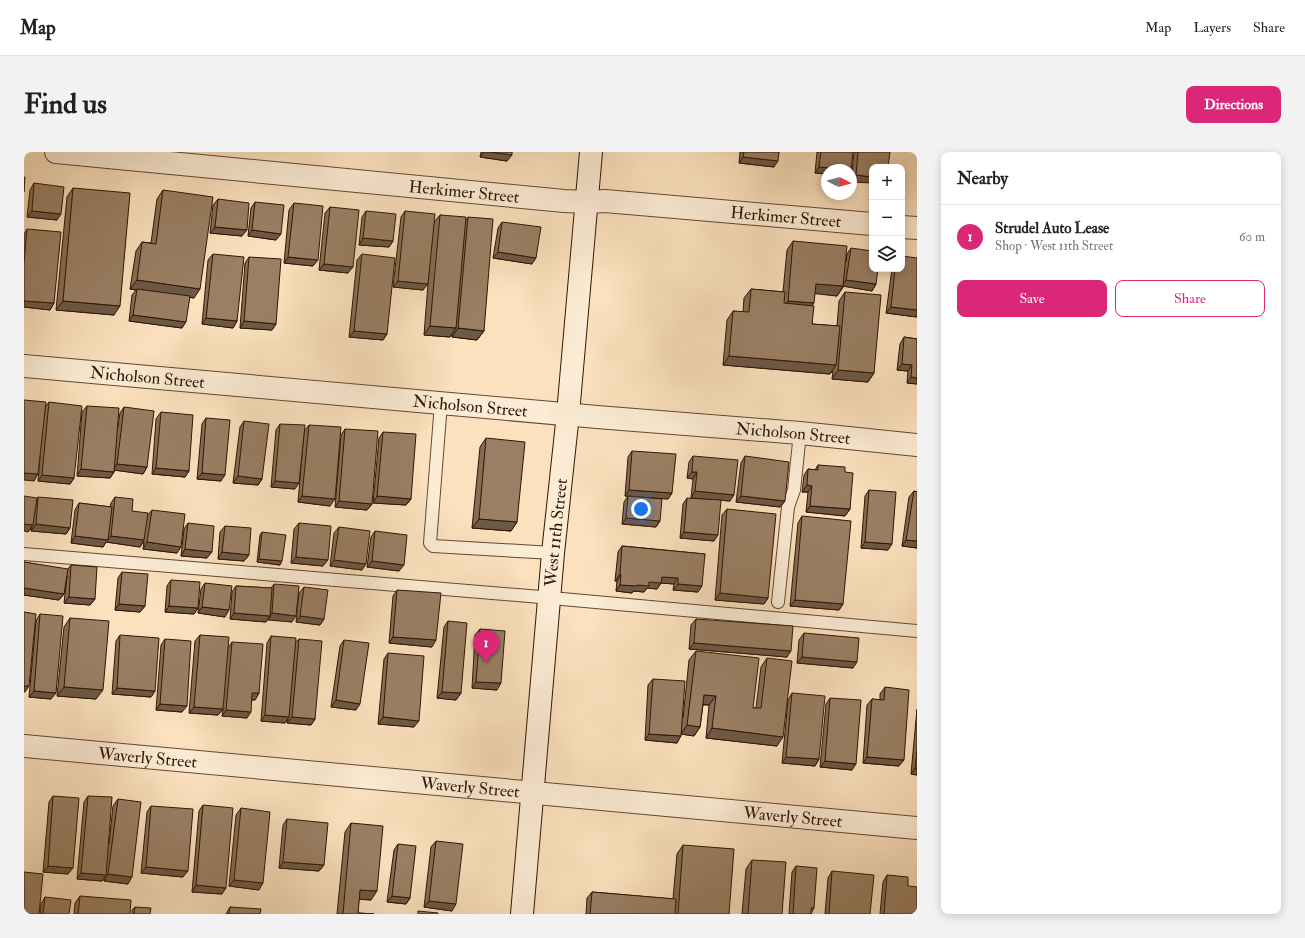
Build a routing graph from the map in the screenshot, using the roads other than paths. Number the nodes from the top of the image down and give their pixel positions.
1 (56, 152) edge
2 (591, 152) edge
3 (587, 202) junction
4 (869, 224) edge
5 (905, 227) edge
6 (917, 228) edge
7 (24, 366) edge
8 (441, 403) junction
9 (568, 414) junction
10 (800, 433) junction
11 (917, 445) edge
12 (553, 553) junction
13 (24, 554) edge
14 (549, 597) junction
15 (778, 602) dead end
16 (917, 631) edge
17 (24, 746) edge
18 (532, 792) junction
19 (917, 828) edge
20 (522, 914) edge

1 - 3 street, Herkimer Street
2 - 3 street, West 11th Street
3 - 4 street, Herkimer Street
3 - 9 street, West 11th Street
5 - 6 street
7 - 8 street, Nicholson Street
8 - 9 street, Nicholson Street
8 - 12 lane
9 - 10 street, Nicholson Street
9 - 12 street, West 11th Street
10 - 11 street, Nicholson Street
10 - 15 lane
12 - 14 street, West 11th Street
13 - 14 lane
14 - 16 lane
14 - 18 street, West 11th Street
17 - 18 street, Waverly Street
18 - 19 street, Waverly Street
18 - 20 street, West 11th Street

